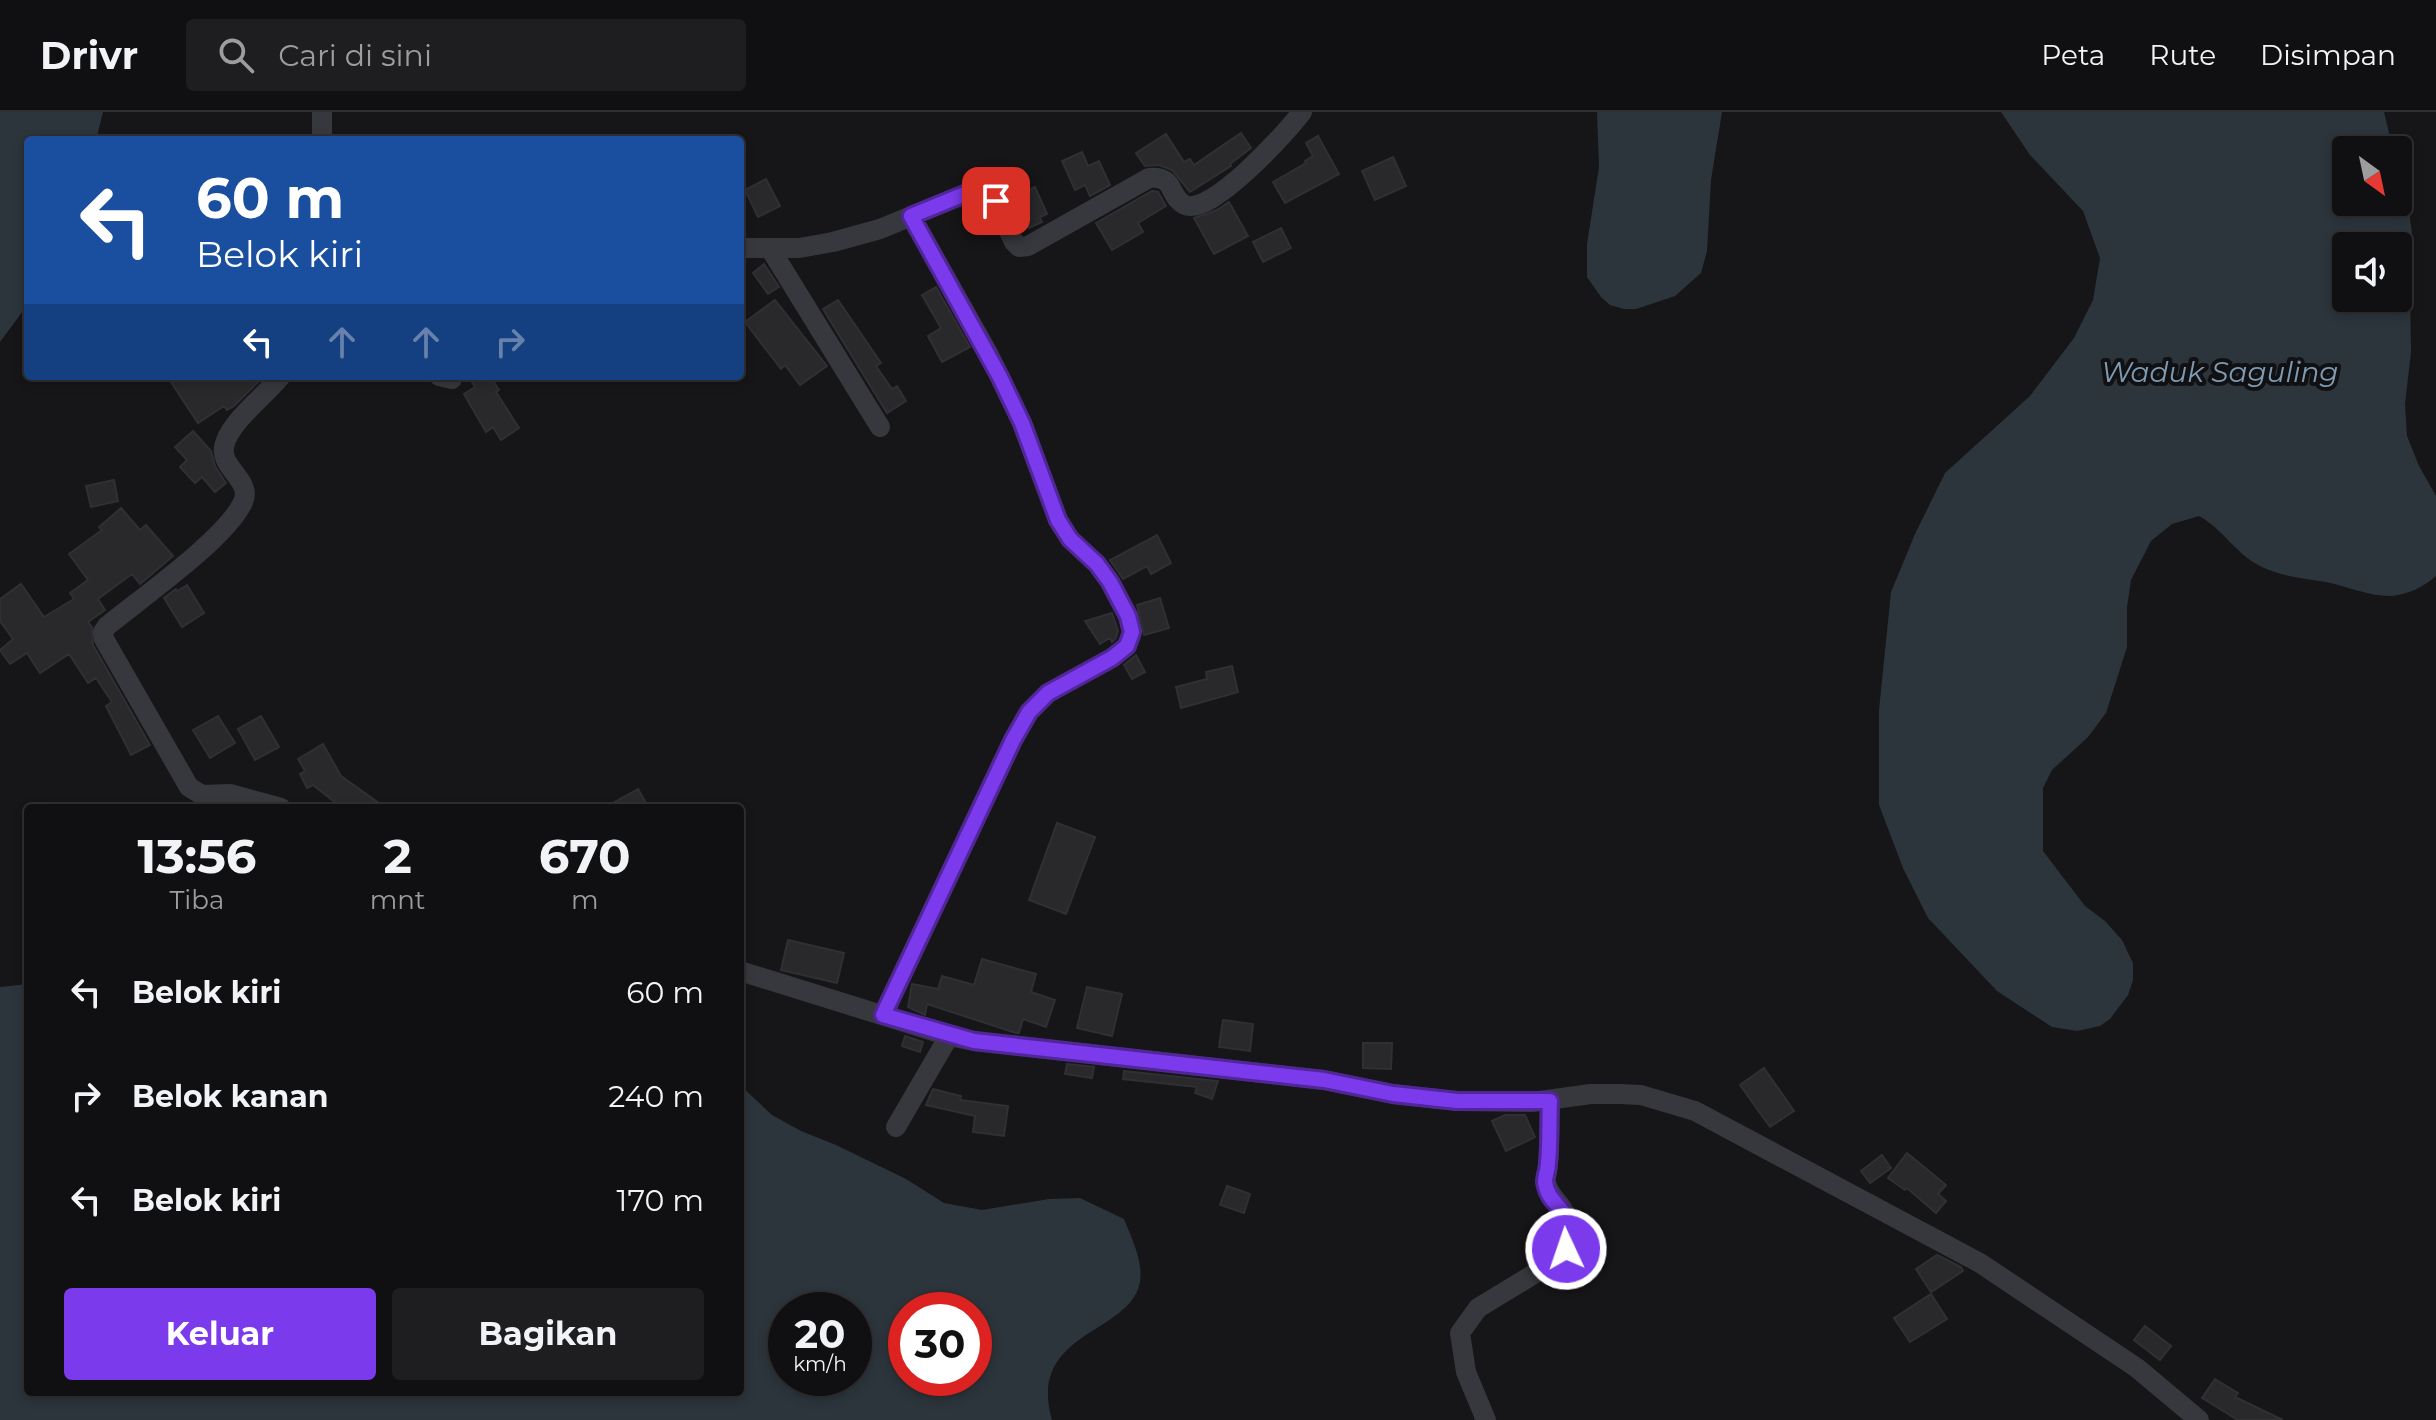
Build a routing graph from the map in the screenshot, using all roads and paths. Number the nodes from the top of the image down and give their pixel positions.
1 (322, 112) edge
2 (1302, 112) edge
3 (322, 136) edge
4 (911, 216) junction
5 (744, 248) edge
6 (771, 250) junction
7 (277, 380) edge
8 (880, 427) dead end
9 (266, 804) edge
10 (744, 972) edge
11 (883, 1015) junction
12 (949, 1036) junction
13 (1550, 1101) junction
14 (896, 1127) dead end
15 (1486, 1420) edge
16 (2199, 1420) edge

1 - 3 street
2 - 4 street
4 - 6 street
4 - 11 street
5 - 6 street
6 - 8 street
7 - 9 street
10 - 11 street
11 - 12 street
12 - 13 street
12 - 14 street
13 - 15 street
13 - 16 street

